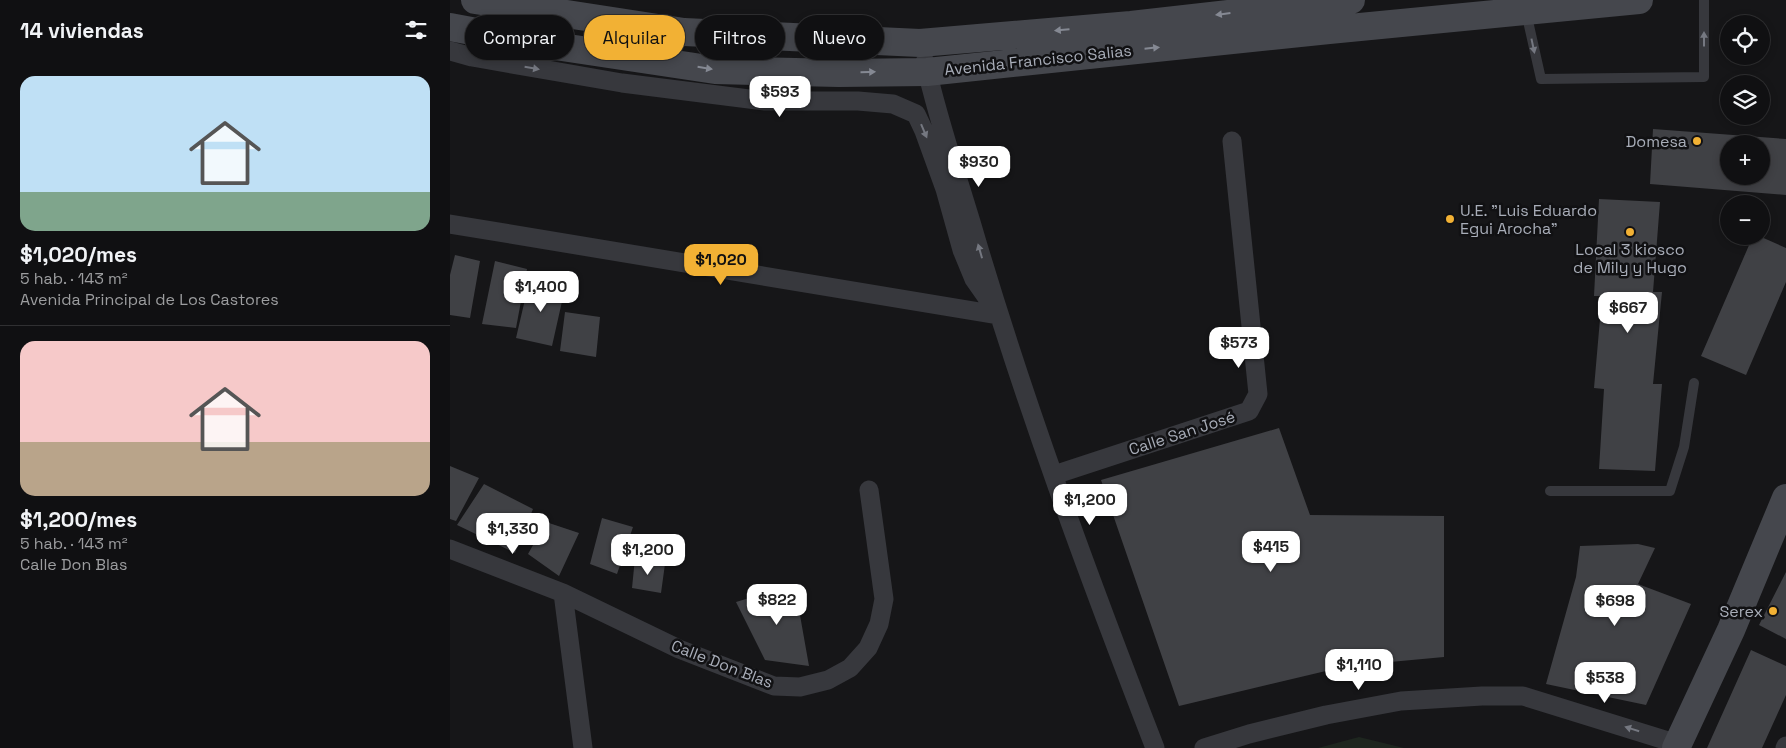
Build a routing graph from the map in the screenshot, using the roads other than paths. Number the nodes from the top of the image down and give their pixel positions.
1 (475, 0) edge
2 (1351, 0) edge
3 (1639, 0) edge
4 (1704, 0) edge
5 (1332, 2) edge
6 (1267, 4) edge
7 (1535, 6) edge
8 (450, 27) edge
9 (1329, 30) junction
10 (920, 42) junction
11 (450, 51) edge
12 (927, 72) junction
13 (1232, 141) dead end
14 (450, 224) edge
15 (998, 315) junction
16 (1694, 383) dead end
17 (1054, 476) junction
18 (869, 490) dead end
19 (1550, 491) dead end
20 (1786, 498) edge
21 (450, 549) edge
22 (563, 593) junction
23 (1677, 746) edge
24 (583, 748) edge
25 (1155, 748) edge
26 (1204, 748) edge

1 - 10 street, Avenida Francisco Salias
2 - 5 street, Avenida Francisco Salias
3 - 7 street
7 -> 4 lane
5 - 6 street, Avenida Francisco Salias
6 -> 10 street, Avenida Francisco Salias
7 - 9 street
7 - 9 street
8 -> 12 street, Avenida Francisco Salias
12 -> 9 street, Avenida Francisco Salias
10 - 12 street
11 -> 15 street
15 -> 12 street
13 - 17 street, Calle San José
14 - 15 street
15 - 17 street
16 - 19 lane
17 - 25 street
18 - 22 street, Calle Don Blas
20 - 23 street
21 - 22 street, Calle Don Blas
22 - 24 street
23 -> 26 street

